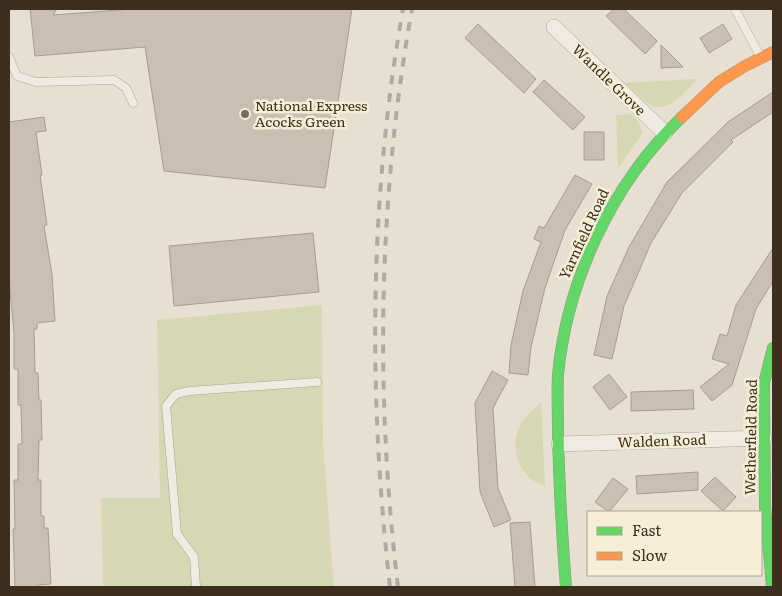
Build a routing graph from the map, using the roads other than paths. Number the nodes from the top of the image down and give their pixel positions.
1 (735, 9) edge
2 (554, 27) dead end
3 (773, 52) edge
4 (9, 57) edge
5 (761, 58) junction
6 (133, 103) dead end
7 (665, 133) junction
8 (773, 348) edge
9 (316, 382) dead end
10 (764, 438) junction
11 (559, 444) junction
12 (196, 587) edge
13 (566, 587) edge
14 (772, 587) edge

1 - 5 lane
2 - 7 street, Wandle Grove
3 - 5 street, Yarnfield Road
4 - 6 lane
5 - 7 street, Yarnfield Road
7 - 11 street, Yarnfield Road
8 - 10 street, Wetherfield Road
9 - 12 lane
10 - 11 street, Walden Road
10 - 14 street, Wetherfield Road
11 - 13 street, Yarnfield Road

